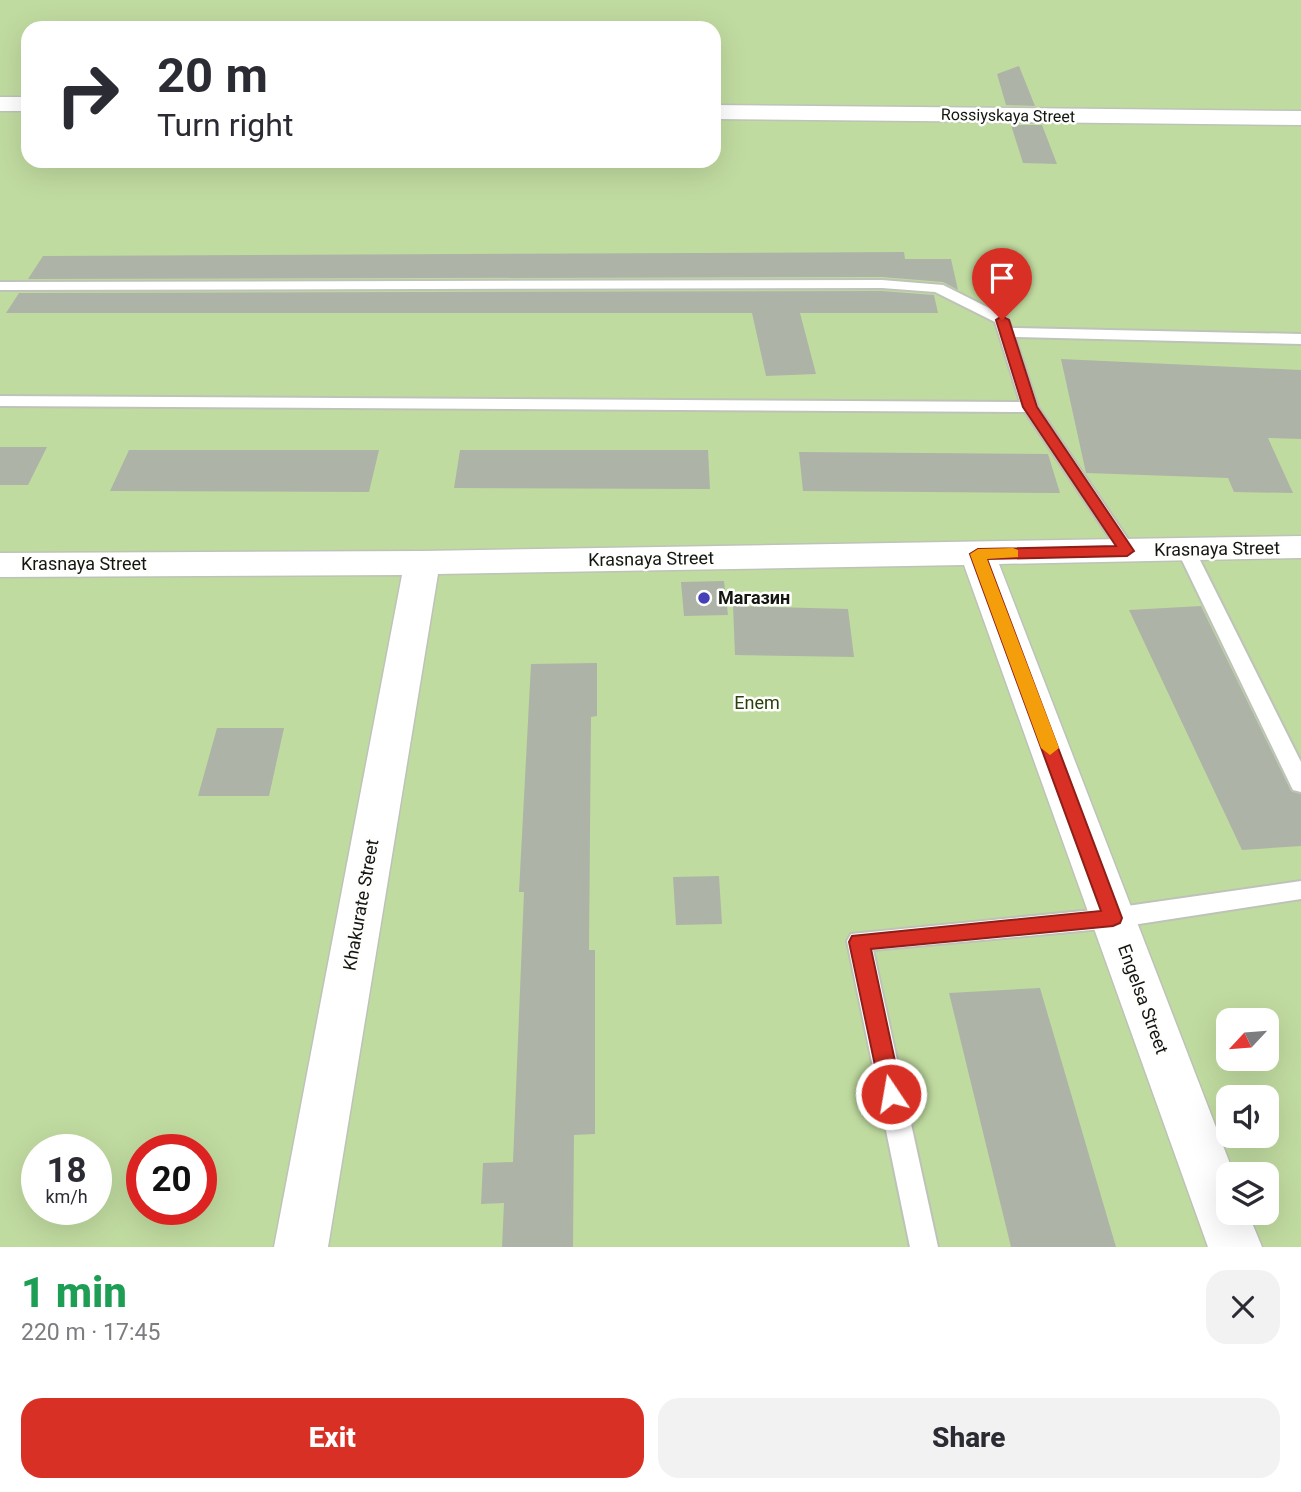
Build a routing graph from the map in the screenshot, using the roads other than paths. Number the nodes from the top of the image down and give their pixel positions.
1 (0, 104) edge
2 (21, 104) edge
3 (721, 112) edge
4 (1301, 118) edge
5 (0, 286) edge
6 (1006, 332) junction
7 (1301, 339) edge
8 (0, 401) edge
9 (1030, 407) junction
10 (1301, 547) edge
11 (1186, 550) junction
12 (1127, 551) junction
13 (978, 554) junction
14 (422, 563) junction
15 (0, 565) edge
16 (1301, 784) edge
17 (1301, 890) edge
18 (1113, 918) junction
19 (301, 1247) edge
20 (924, 1247) edge
21 (1235, 1247) edge

1 - 2 street
3 - 4 street, Rossiyskaya Street
5 - 6 lane
6 - 7 lane
6 - 9 lane
8 - 9 lane
9 - 12 lane
10 - 11 street, Krasnaya Street
11 - 12 street, Krasnaya Street
11 - 16 lane
12 - 13 street, Krasnaya Street
13 - 14 street, Krasnaya Street
13 - 18 street, Engelsa Street
14 - 15 street, Krasnaya Street
14 - 19 street, Khakurate Street
17 - 18 lane
18 - 20 lane
18 - 21 street, Engelsa Street

